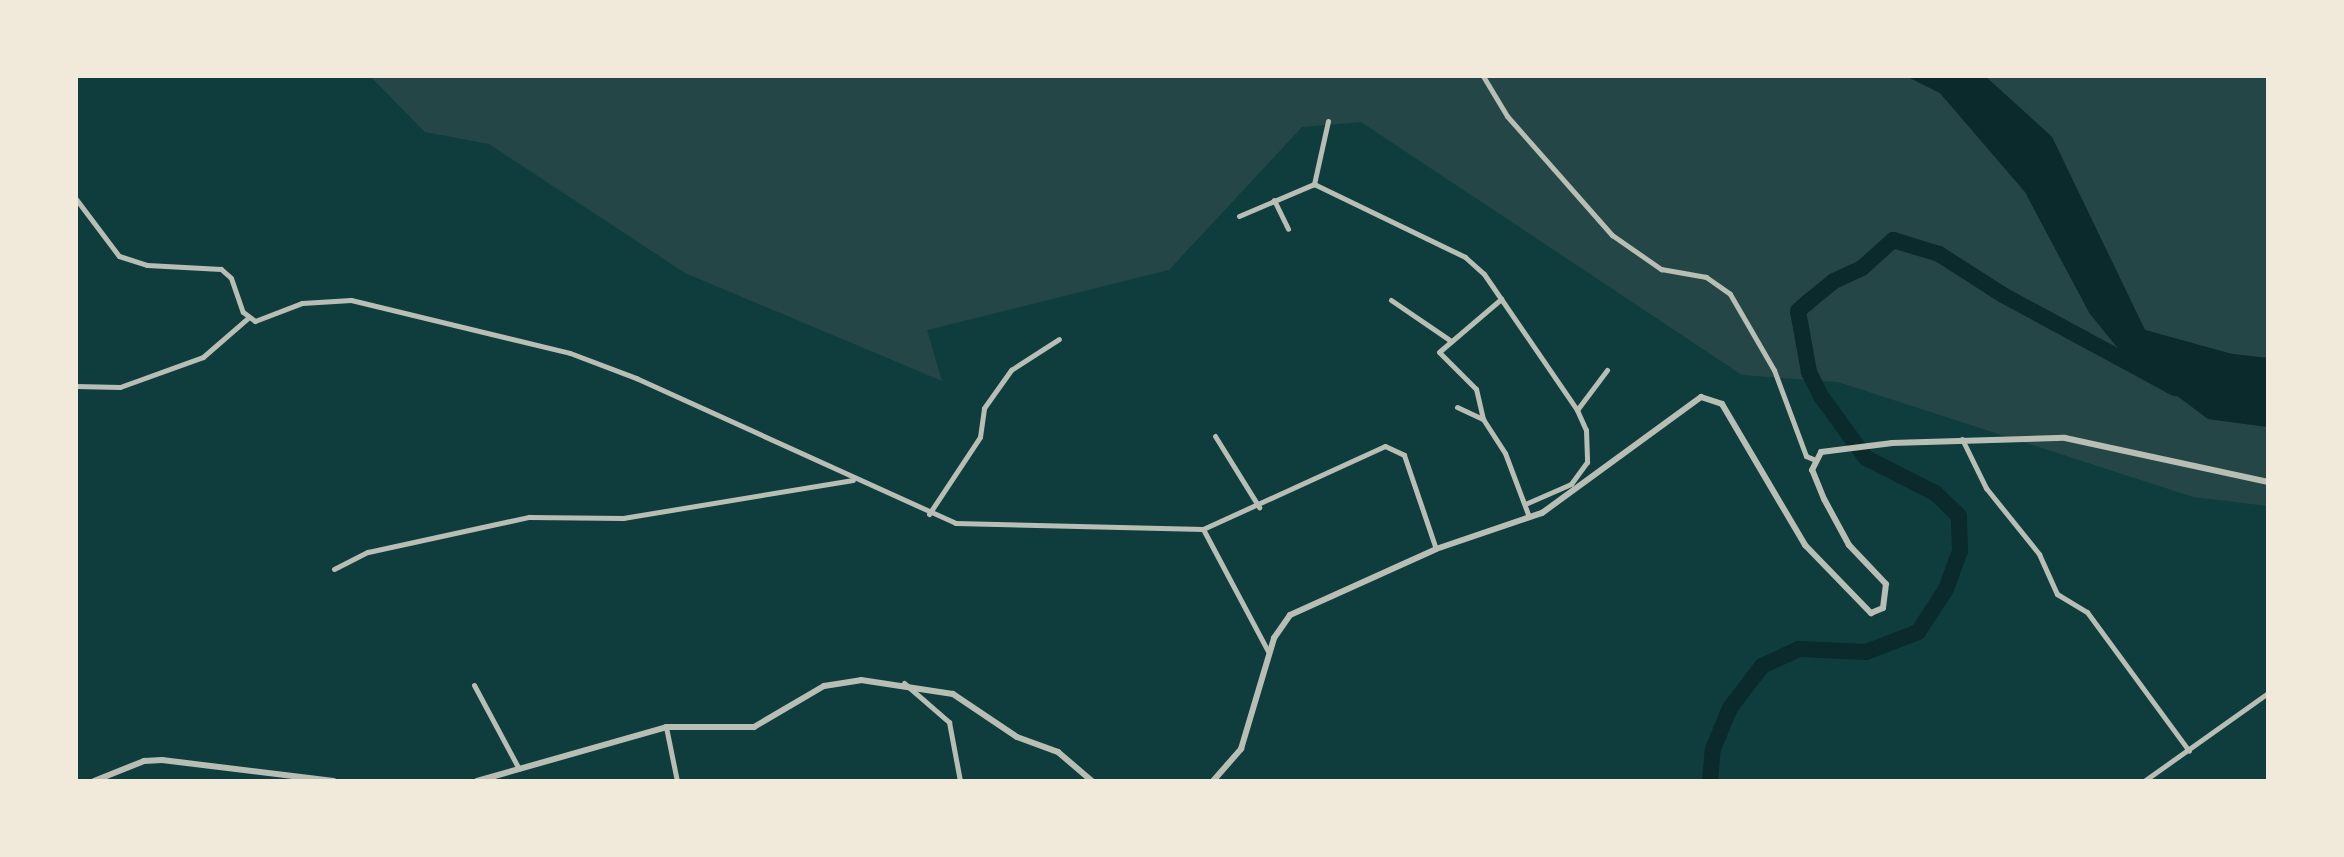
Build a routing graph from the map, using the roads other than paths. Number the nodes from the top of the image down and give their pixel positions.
1 (1483, 76) edge
2 (1328, 121) dead end
3 (1314, 184) junction
4 (76, 199) edge
5 (1274, 200) junction
6 (1239, 216) dead end
7 (1288, 229) dead end
8 (1501, 299) junction
9 (1391, 300) dead end
10 (248, 318) junction
11 (1059, 339) dead end
12 (1451, 341) junction
13 (1607, 370) dead end
14 (76, 386) edge
15 (1457, 407) dead end
16 (1577, 410) junction
17 (1483, 419) junction
18 (1215, 436) dead end
19 (1962, 439) junction
20 (1813, 459) junction
21 (856, 479) junction
22 (2268, 482) edge
23 (1525, 504) junction
24 (1259, 507) junction
25 (929, 514) junction
26 (1529, 517) junction
27 (1203, 529) junction
28 (1436, 549) junction
29 (334, 569) dead end
30 (1269, 653) junction
31 (904, 683) junction
32 (474, 685) dead end
33 (2268, 693) edge
34 (666, 727) junction
35 (2189, 751) junction
36 (519, 769) junction
37 (287, 779) edge
38 (94, 781) edge
39 (334, 781) edge
40 (477, 781) edge
41 (677, 781) edge
42 (960, 781) edge
43 (1092, 781) edge
44 (1213, 781) edge
45 (2144, 781) edge

1 - 20 street
2 - 3 street
3 - 5 street
3 - 8 street
4 - 10 street
5 - 6 street
5 - 7 street
8 - 12 street
8 - 16 street
9 - 12 street
10 - 14 street
10 - 21 street
11 - 25 street
12 - 17 street
13 - 16 street
15 - 17 street
16 - 23 street
17 - 23 street
18 - 24 street
19 - 20 street
19 - 22 street
19 - 35 street
20 - 26 street
21 - 25 street
21 - 29 street
23 - 26 street
24 - 27 street
24 - 28 street
25 - 27 street
26 - 28 street
27 - 30 street
28 - 30 street
30 - 44 street
31 - 34 street
31 - 42 street
31 - 43 street
32 - 36 street
33 - 35 street
34 - 36 street
34 - 41 street
35 - 45 street
36 - 40 street
37 - 38 street
37 - 39 street

